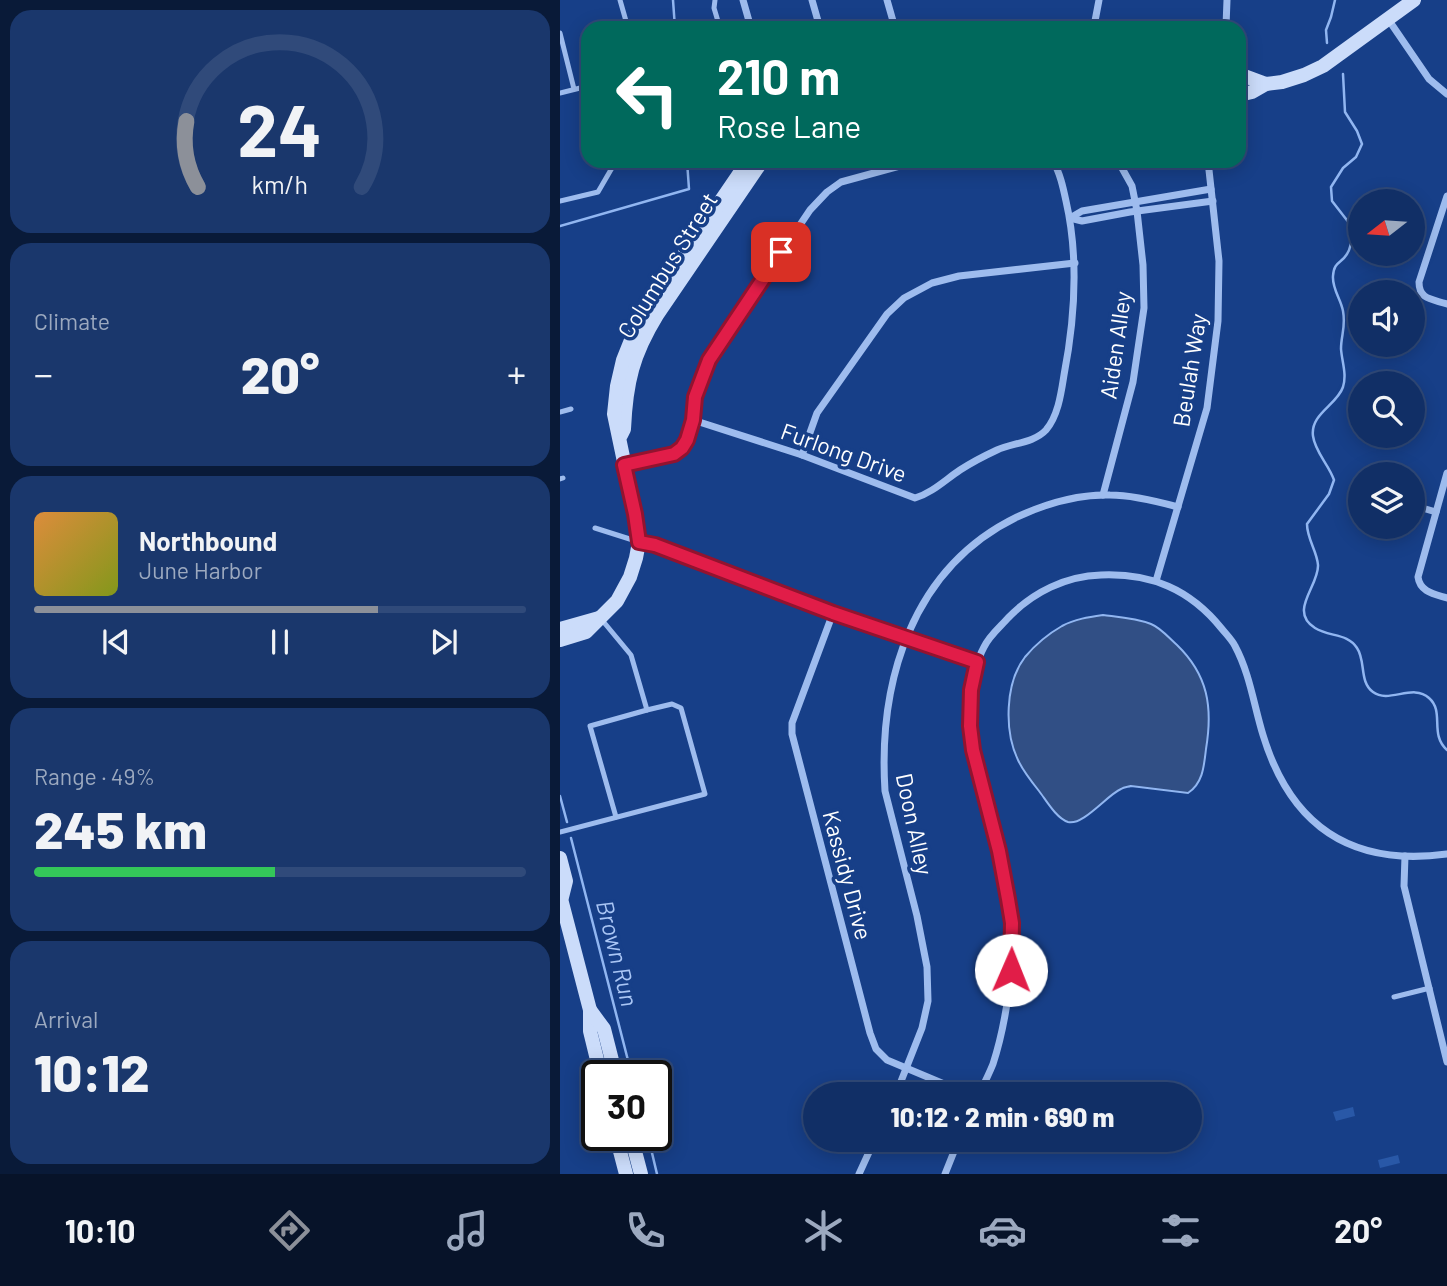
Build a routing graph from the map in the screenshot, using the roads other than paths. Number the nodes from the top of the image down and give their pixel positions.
1 (620, 0) edge
2 (715, 0) edge
3 (743, 0) edge
4 (812, 0) edge
5 (887, 0) edge
6 (1099, 0) edge
7 (1227, 0) edge
8 (1414, 0) edge
9 (1388, 19) junction
10 (626, 21) edge
11 (718, 21) edge
12 (749, 21) edge
13 (818, 21) edge
14 (893, 21) edge
15 (1096, 21) edge
16 (1226, 21) edge
17 (560, 33) edge
18 (1246, 77) edge
19 (1266, 84) junction
20 (581, 88) edge
21 (575, 89) junction
22 (560, 93) edge
23 (1246, 93) edge
24 (1447, 94) edge
25 (612, 168) edge
26 (743, 168) edge
27 (757, 168) edge
28 (892, 168) edge
29 (1057, 168) edge
30 (1122, 168) edge
31 (1209, 168) edge
32 (1211, 190) junction
33 (1447, 196) edge
34 (560, 201) edge
35 (1213, 201) junction
36 (1136, 207) junction
37 (1070, 218) junction
38 (1074, 263) junction
39 (1447, 304) edge
40 (571, 409) dead end
41 (560, 412) edge
42 (693, 420) junction
43 (619, 440) junction
44 (802, 455) junction
45 (624, 465) junction
46 (1447, 473) edge
47 (1103, 495) junction
48 (1178, 507) junction
49 (1425, 509) edge
50 (1436, 512) junction
51 (595, 528) dead end
52 (639, 542) junction
53 (1156, 580) junction
54 (1447, 598) edge
55 (833, 613) junction
56 (600, 618) junction
57 (560, 629) edge
58 (907, 638) junction
59 (560, 640) edge
60 (977, 662) junction
61 (647, 710) junction
62 (616, 817) junction
63 (560, 832) edge
64 (1447, 854) edge
65 (1405, 856) junction
66 (560, 858) edge
67 (561, 896) edge
68 (1430, 989) junction
69 (1394, 997) dead end
70 (590, 1010) junction
71 (597, 1060) edge
72 (612, 1060) edge
73 (1447, 1062) edge
74 (907, 1069) junction
75 (901, 1082) edge
76 (939, 1082) edge
77 (985, 1082) edge
78 (621, 1151) edge
79 (635, 1151) edge
80 (869, 1152) edge
81 (954, 1152) edge
82 (626, 1174) edge
83 (641, 1174) edge
84 (859, 1174) edge
85 (945, 1174) edge

1 - 10 lane
2 - 11 lane
3 - 12 street
4 - 13 street
5 - 14 street
6 - 15 street
7 - 16 street
8 - 9 street
9 - 19 street
9 - 24 street
17 - 21 lane
18 - 19 street
19 - 23 street
20 - 21 lane
21 - 22 lane
25 - 34 lane
26 - 43 street, Columbus Street
27 - 43 street, Columbus Street
28 - 42 street
29 - 37 street, Furlong Drive
30 - 36 street, Aiden Alley
31 - 32 street, Beulah Way
32 - 35 street, Beulah Way
32 - 36 street
33 - 39 street
35 - 36 street
35 - 48 street, Beulah Way
36 - 37 street
36 - 47 street, Aiden Alley
37 - 38 street, Furlong Drive
38 - 44 street
38 - 44 street, Furlong Drive
40 - 41 lane
42 - 44 street, Furlong Drive
42 - 45 street
43 - 45 street, Columbus Street
45 - 52 street, Columbus Street
46 - 50 street
47 - 48 street, Doon Alley
47 - 58 street, Doon Alley
48 - 53 street, Beulah Way
49 - 50 street
50 - 54 street
51 - 52 lane
52 - 55 street
52 - 56 street, Columbus Street
53 - 60 street
53 - 65 street
55 - 58 street
55 - 74 street, Kassidy Drive
56 - 57 street
56 - 59 street, Columbus Street
56 - 61 lane
58 - 60 street
58 - 74 street, Doon Alley
60 - 77 street
61 - 62 lane
61 - 62 lane
62 - 63 lane
64 - 65 street
65 - 68 street
66 - 67 street
67 - 70 street
68 - 69 lane
68 - 73 street
70 - 71 street
70 - 72 street
74 - 75 street, Doon Alley
74 - 76 street, Kassidy Drive
78 - 82 street
79 - 83 street
80 - 84 street
81 - 85 street

